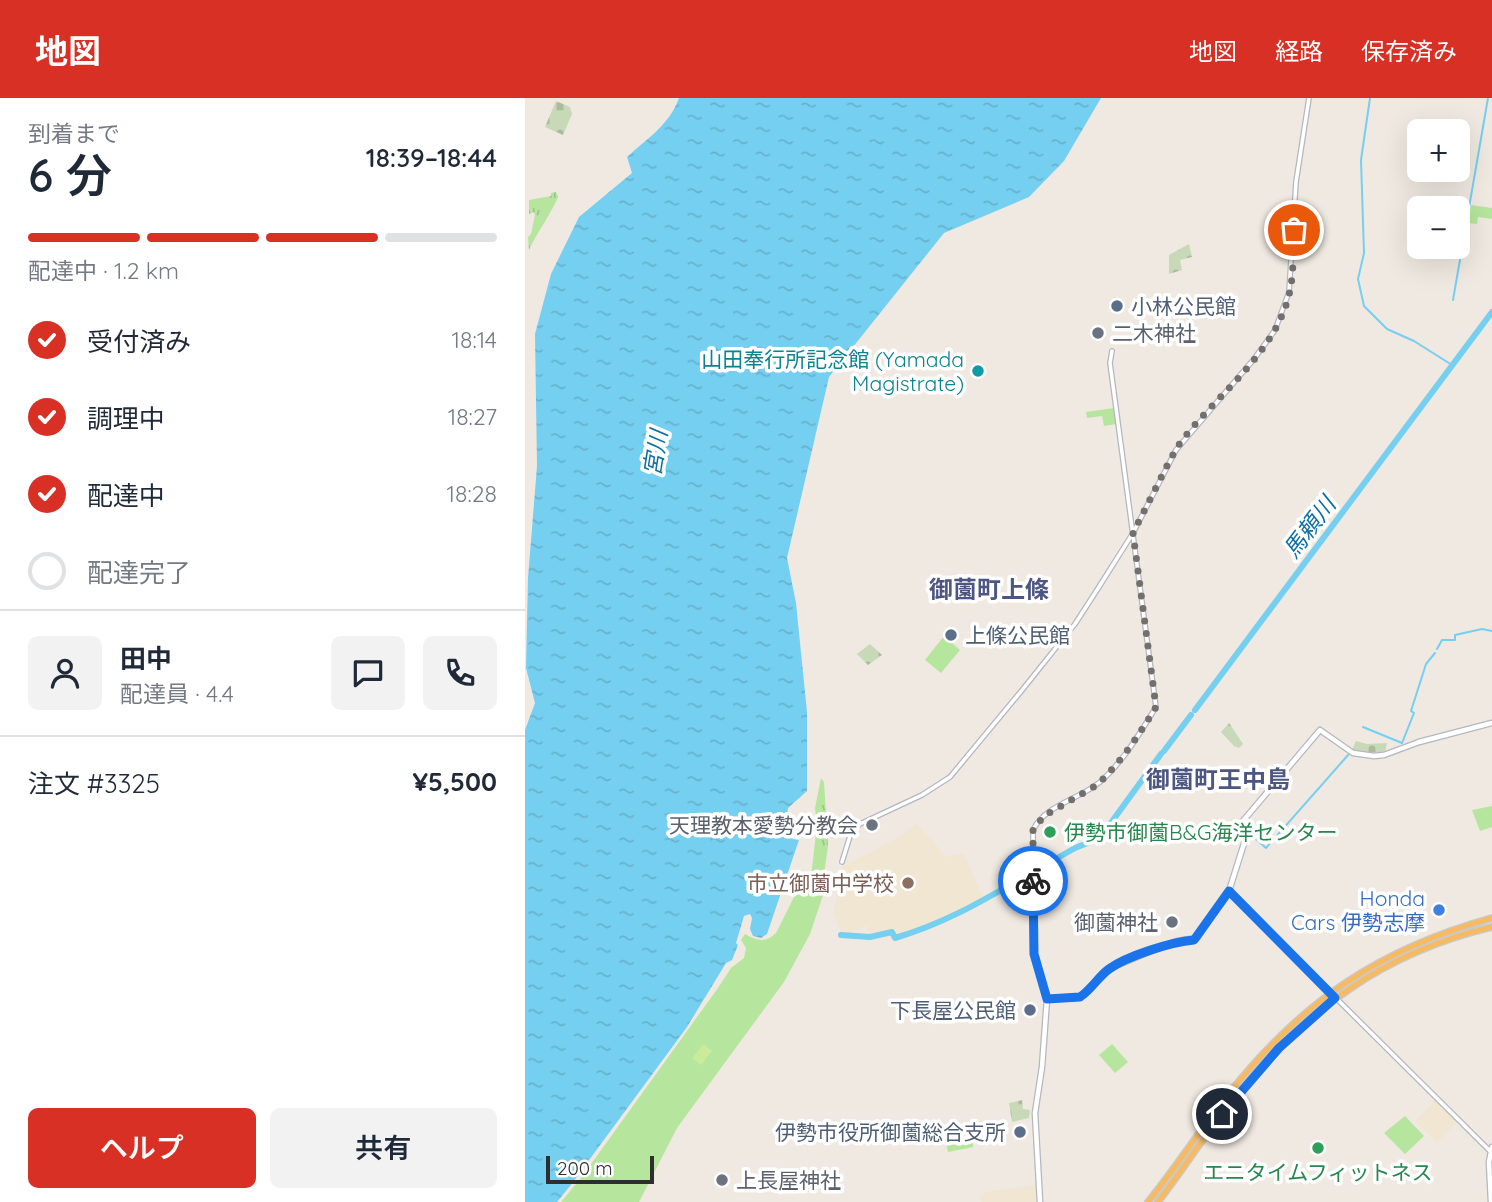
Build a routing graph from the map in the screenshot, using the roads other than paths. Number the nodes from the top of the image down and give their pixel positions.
1 (1309, 98) edge
2 (1112, 351) dead end
3 (1133, 533) junction
4 (1492, 723) edge
5 (842, 862) dead end
6 (1229, 891) junction
7 (1492, 918) edge
8 (1492, 927) edge
9 (1329, 992) junction
10 (1335, 998) junction
11 (1047, 999) junction
12 (1491, 1149) edge
13 (1040, 1202) edge
14 (1148, 1202) edge
15 (1158, 1202) edge
16 (1491, 1202) edge

1 - 3 street
2 - 3 street
3 - 5 street
3 - 11 street
4 - 6 main road
6 - 9 street
6 - 11 main road
7 - 9 highway
8 - 10 highway
9 - 10 street
9 - 14 highway
10 - 12 street
10 - 15 highway
11 - 13 main road
12 - 16 main road

